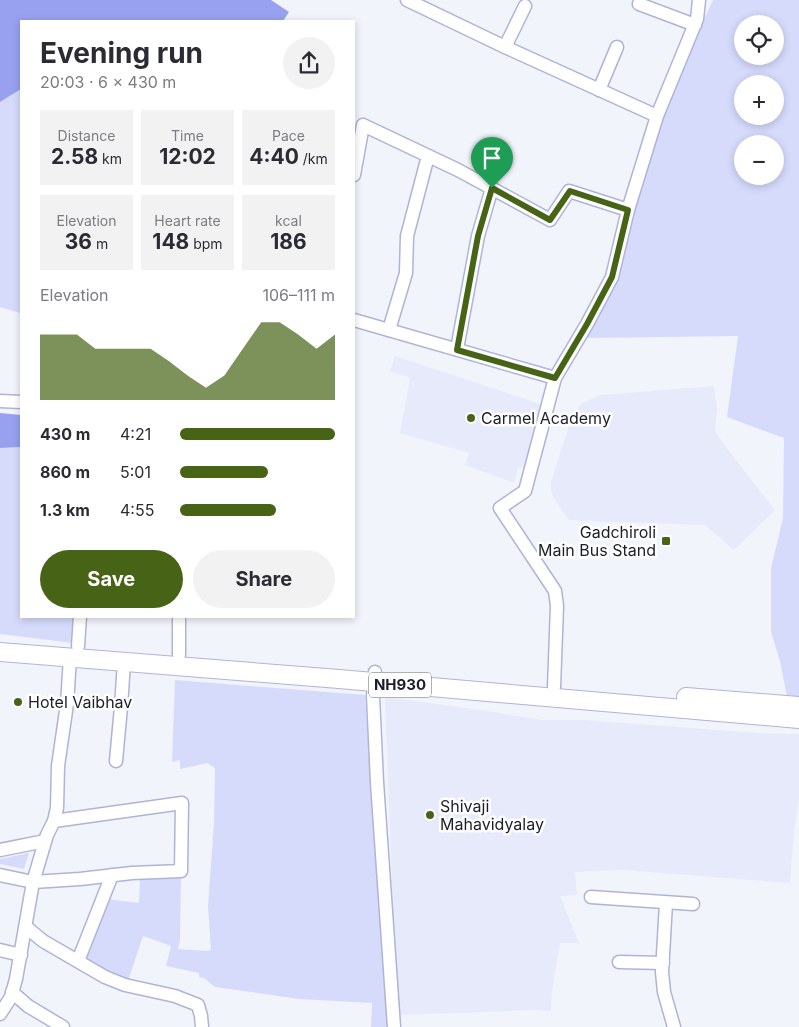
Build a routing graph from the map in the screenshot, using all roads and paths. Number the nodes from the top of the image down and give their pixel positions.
1 (407, 0) edge
2 (699, 0) edge
3 (639, 4) dead end
4 (524, 6) dead end
5 (695, 25) junction
6 (505, 47) junction
7 (617, 47) dead end
8 (599, 90) junction
9 (657, 116) junction
10 (428, 156) junction
11 (355, 169) edge
12 (492, 188) junction
13 (628, 210) junction
14 (355, 320) edge
15 (389, 330) junction
16 (457, 350) junction
17 (555, 378) junction
18 (0, 401) edge
19 (20, 402) edge
20 (80, 618) edge
21 (179, 618) edge
22 (0, 640) edge
23 (0, 652) edge
24 (74, 652) junction
25 (179, 655) junction
26 (124, 662) junction
27 (374, 677) junction
28 (554, 687) junction
29 (799, 706) edge
30 (799, 719) edge
31 (116, 761) dead end
32 (54, 821) junction
33 (45, 841) junction
34 (0, 850) edge
35 (0, 875) edge
36 (112, 875) junction
37 (33, 882) junction
38 (591, 897) dead end
39 (666, 903) junction
40 (692, 904) dead end
41 (26, 927) junction
42 (0, 950) edge
43 (21, 955) junction
44 (78, 961) junction
45 (620, 962) dead end
46 (663, 963) junction
47 (12, 992) junction
48 (0, 1014) edge
49 (63, 1027) edge
50 (202, 1027) edge
51 (394, 1027) edge
52 (674, 1027) edge

1 - 6 street
2 - 5 street
3 - 5 street
4 - 6 street
5 - 9 street
6 - 8 street
7 - 8 street
8 - 9 street
9 - 13 street
10 - 11 street
10 - 12 street
10 - 15 street
12 - 13 street
12 - 16 street
13 - 17 street
14 - 15 street
15 - 16 street
16 - 17 street
17 - 28 street
18 - 19 street
20 - 24 street
21 - 25 street
22 - 24 highway, NH930
23 - 24 highway, NH930
24 - 25 highway, NH930
24 - 26 highway, NH930
24 - 32 street
25 - 27 highway, NH930
26 - 27 highway, NH930
26 - 31 street
27 - 28 highway, NH930
27 - 30 highway, NH930
27 - 51 street
28 - 29 highway, NH930
32 - 33 street
32 - 36 street
33 - 34 street
33 - 37 street
35 - 37 street
36 - 37 street
36 - 44 street
37 - 41 street
38 - 39 street
39 - 40 street
39 - 46 street
41 - 43 street
41 - 44 street
42 - 43 street
43 - 47 street
44 - 50 street
45 - 46 street
46 - 52 street
47 - 48 street
47 - 49 street

